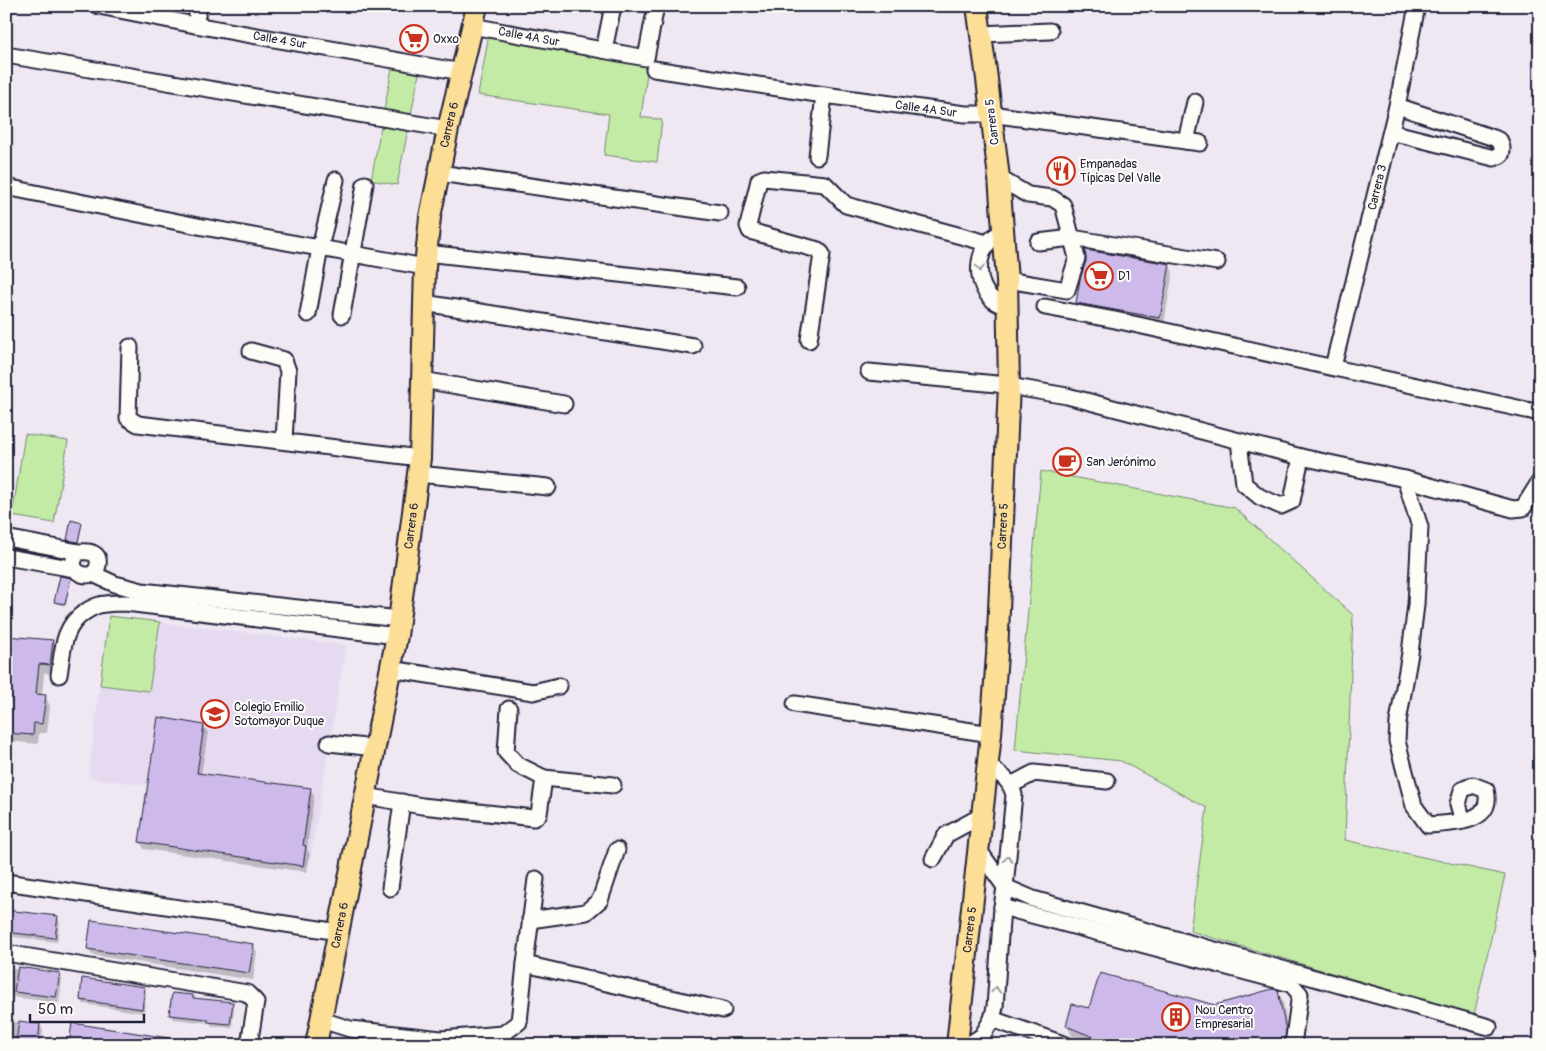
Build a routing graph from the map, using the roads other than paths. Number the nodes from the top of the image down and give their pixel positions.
1 (99, 6) edge
2 (199, 6) edge
3 (477, 6) edge
4 (613, 6) edge
5 (656, 6) edge
6 (976, 6) edge
7 (1417, 6) edge
8 (195, 25) junction
9 (472, 26) junction
10 (1050, 31) dead end
11 (981, 34) junction
12 (604, 50) junction
13 (6, 55) edge
14 (650, 63) junction
15 (462, 72) junction
16 (824, 95) junction
17 (1195, 102) dead end
18 (1397, 106) junction
19 (991, 114) junction
20 (448, 129) junction
21 (1390, 132) junction
22 (817, 156) dead end
23 (439, 173) junction
24 (999, 178) junction
25 (336, 180) dead end
26 (366, 184) dead end
27 (6, 187) edge
28 (720, 213) dead end
29 (1004, 229) junction
30 (1072, 238) junction
31 (1038, 242) dead end
32 (987, 243) junction
33 (320, 248) junction
34 (352, 254) junction
35 (426, 260) junction
36 (1217, 262) dead end
37 (1007, 280) junction
38 (736, 287) dead end
39 (424, 303) junction
40 (1045, 307) dead end
41 (1008, 308) junction
42 (308, 314) dead end
43 (342, 315) dead end
44 (809, 340) dead end
45 (693, 346) dead end
46 (130, 347) dead end
47 (251, 351) dead end
48 (1333, 367) junction
49 (869, 372) dead end
50 (422, 380) junction
51 (1009, 385) junction
52 (564, 404) dead end
53 (1540, 413) edge
54 (284, 442) junction
55 (1239, 442) junction
56 (1300, 457) junction
57 (419, 466) junction
58 (1405, 478) junction
59 (1540, 480) edge
60 (548, 486) dead end
61 (6, 538) edge
62 (38, 544) junction
63 (79, 552) junction
64 (6, 557) edge
65 (34, 562) junction
66 (75, 569) junction
67 (93, 574) junction
68 (398, 628) junction
69 (391, 669) junction
70 (59, 675) dead end
71 (559, 686) dead end
72 (795, 704) dead end
73 (509, 709) dead end
74 (991, 734) junction
75 (329, 743) dead end
76 (375, 748) junction
77 (988, 766) junction
78 (544, 778) junction
79 (1107, 781) dead end
80 (614, 785) dead end
81 (1011, 785) junction
82 (366, 796) junction
83 (402, 802) junction
84 (981, 816) junction
85 (1463, 821) dead end
86 (978, 849) junction
87 (618, 850) dead end
88 (933, 859) dead end
89 (536, 879) dead end
90 (6, 882) edge
91 (1005, 887) junction
92 (390, 888) dead end
93 (1002, 907) junction
94 (530, 920) junction
95 (339, 932) junction
96 (6, 953) edge
97 (524, 964) junction
98 (722, 1010) dead end
99 (992, 1019) junction
100 (320, 1022) junction
101 (1489, 1027) dead end
102 (441, 1042) edge
103 (249, 1045) edge
104 (316, 1045) edge
105 (956, 1045) edge
106 (968, 1045) edge
107 (1066, 1045) edge
108 (1292, 1045) edge

1 - 8 street, Calle 4 Sur
2 - 8 street
3 - 9 main road, Carrera 6
4 - 12 street
5 - 14 street
6 - 11 main road, Carrera 5
7 - 18 street, Carrera 3
8 - 15 street, Calle 4 Sur
9 - 12 street, Calle 4A Sur
9 - 15 main road, Carrera 6
10 - 11 street
11 - 19 main road, Carrera 5
12 - 14 street, Calle 4A Sur
13 - 20 street
14 - 16 street, Calle 4A Sur
15 - 20 main road, Carrera 6
16 - 19 street, Calle 4A Sur
16 - 22 street
17 - 19 street, Calle 4A Sur
18 - 21 street, Carrera 3
18 - 21 street
19 - 24 main road, Carrera 5
20 - 23 main road, Carrera 6
21 - 48 street, Carrera 3
23 - 28 street
23 - 35 main road, Carrera 6
24 - 29 main road, Carrera 5
24 - 30 street
25 - 33 street
26 - 34 street
27 - 33 street
29 - 32 street
29 - 37 main road, Carrera 5
30 - 31 street
30 - 36 street
30 - 37 street
32 -> 41 street
32 - 44 street
33 - 34 street
33 - 42 street
34 - 35 street
34 - 43 street
35 - 38 street
35 - 39 main road, Carrera 6
37 - 41 main road, Carrera 5
39 - 45 street
39 - 50 main road, Carrera 6
40 - 48 street
41 - 51 main road, Carrera 5
46 - 54 street
47 - 54 street
48 - 53 street
49 - 51 street
50 - 52 street
50 - 57 main road, Carrera 6
51 - 55 street
51 - 74 main road, Carrera 5
54 - 57 street
55 - 56 street
55 - 56 street
56 - 58 street
57 - 60 street
57 - 68 main road, Carrera 6
58 - 59 street
58 - 85 street
61 - 62 street
62 - 63 street
62 - 65 street
63 - 66 street
63 - 67 street
64 - 65 street
65 - 66 street
66 - 67 street
67 - 68 street
68 - 69 main road, Carrera 6
68 - 70 street
69 - 71 street
69 - 76 main road, Carrera 6
72 - 74 street
73 - 78 street
74 - 77 main road, Carrera 5
75 - 76 street
76 - 82 main road, Carrera 6
77 - 81 street
77 - 84 main road, Carrera 5
78 - 80 street
78 - 83 street
79 - 81 street
91 -> 81 street
82 - 83 street
82 - 95 main road, Carrera 6
83 - 92 street
84 - 86 main road, Carrera 5
84 - 88 street
86 - 91 street
86 - 105 main road, Carrera 5
87 - 94 street
89 - 94 street
90 - 95 street
91 - 93 street
91 - 101 street
99 -> 93 street
93 - 108 street
94 - 97 street
95 - 100 main road, Carrera 6
96 - 103 street
97 - 98 street
97 - 102 street
99 - 106 street
99 - 107 street
100 - 102 street
100 - 104 main road, Carrera 6

